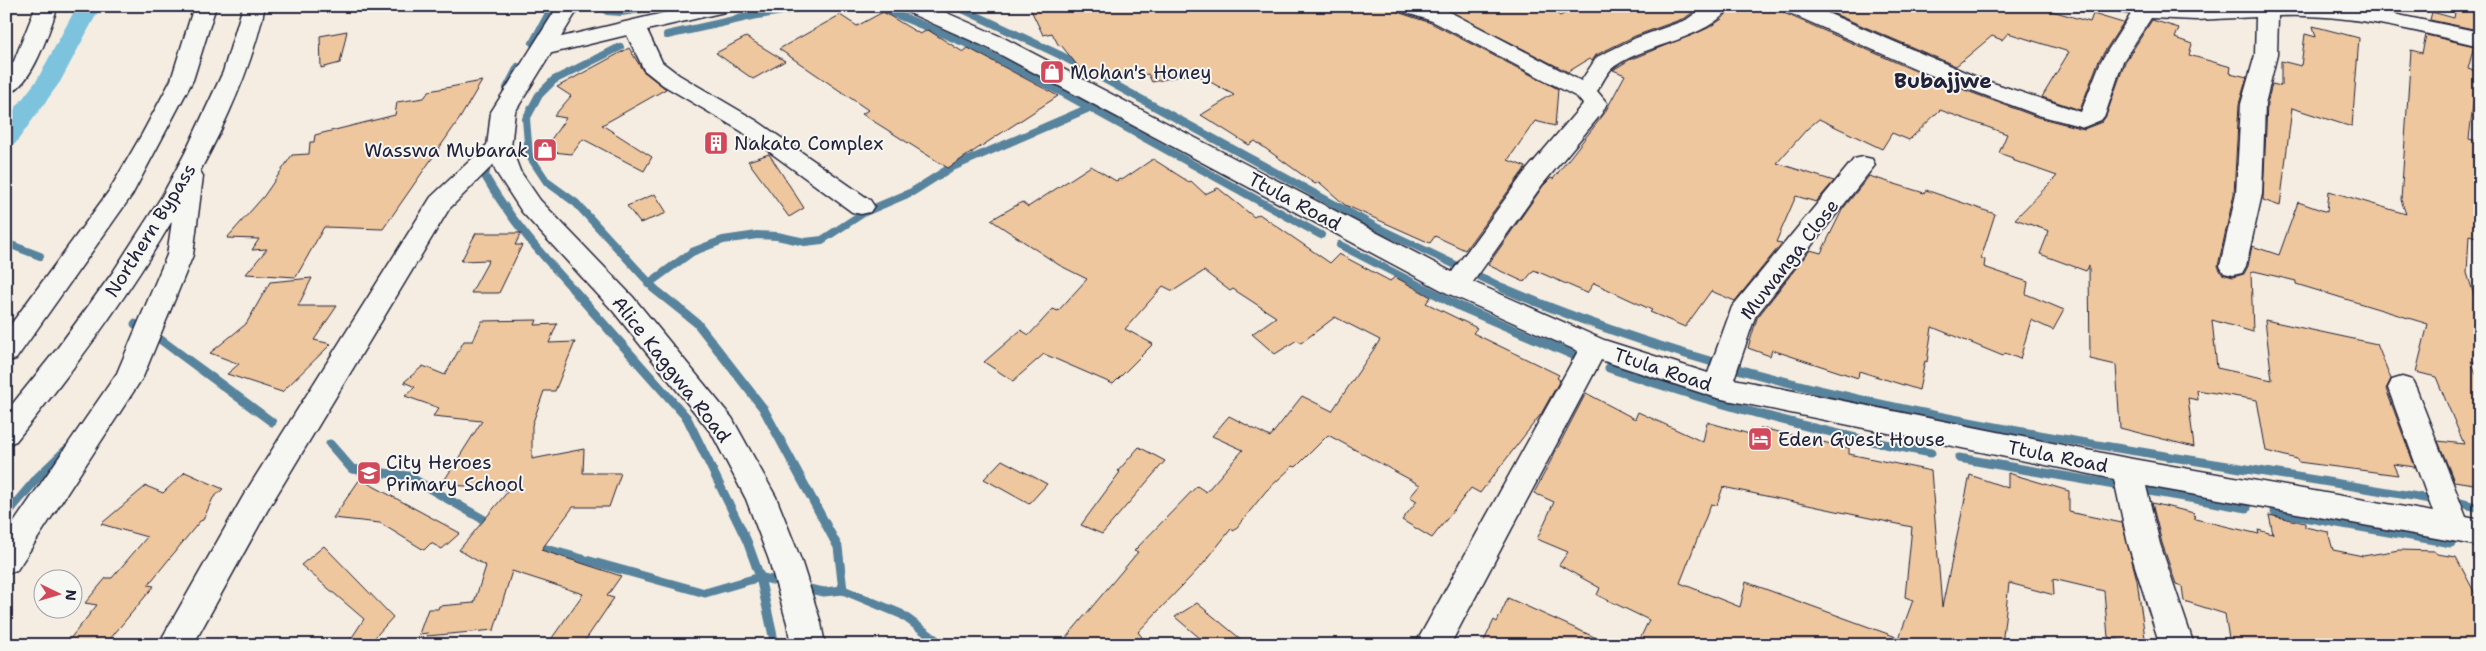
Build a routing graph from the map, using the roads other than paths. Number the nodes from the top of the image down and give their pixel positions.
1 (47, 6) edge
2 (205, 6) edge
3 (254, 6) edge
4 (569, 6) edge
5 (721, 6) edge
6 (913, 6) edge
7 (1409, 6) edge
8 (1720, 6) edge
9 (1793, 6) edge
10 (2135, 8) edge
11 (2267, 12) junction
12 (635, 27) junction
13 (2480, 40) edge
14 (544, 48) junction
15 (6, 87) edge
16 (1585, 92) junction
17 (499, 147) junction
18 (193, 160) junction
19 (1863, 165) dead end
20 (861, 206) dead end
21 (79, 254) junction
22 (2233, 266) dead end
23 (1456, 286) junction
24 (6, 331) edge
25 (1594, 347) junction
26 (6, 352) edge
27 (1717, 387) junction
28 (2402, 388) dead end
29 (6, 433) edge
30 (2127, 470) junction
31 (2468, 531) edge
32 (6, 560) edge
33 (806, 634) edge
34 (175, 645) edge
35 (1432, 645) edge
36 (2177, 645) edge

1 - 15 main road
2 - 21 main road
3 - 18 main road, Northern Bypass
4 - 14 main road
5 - 12 main road
6 - 23 main road, Ttula Road
7 - 16 main road
8 - 16 main road
9 - 10 main road
10 - 11 main road
11 - 13 main road
11 - 22 main road
12 - 14 main road
12 - 20 main road
14 - 17 main road
16 - 23 main road
17 - 33 main road, Alice Kaggwa Road
17 - 34 main road
18 - 29 main road, Northern Bypass
18 - 32 main road
19 - 27 main road, Muwanga Close
21 - 24 main road
21 - 26 main road
23 - 25 main road, Ttula Road
25 - 27 main road, Ttula Road
25 - 35 main road
27 - 30 main road, Ttula Road
28 - 31 main road
30 - 31 main road, Ttula Road
30 - 36 main road

